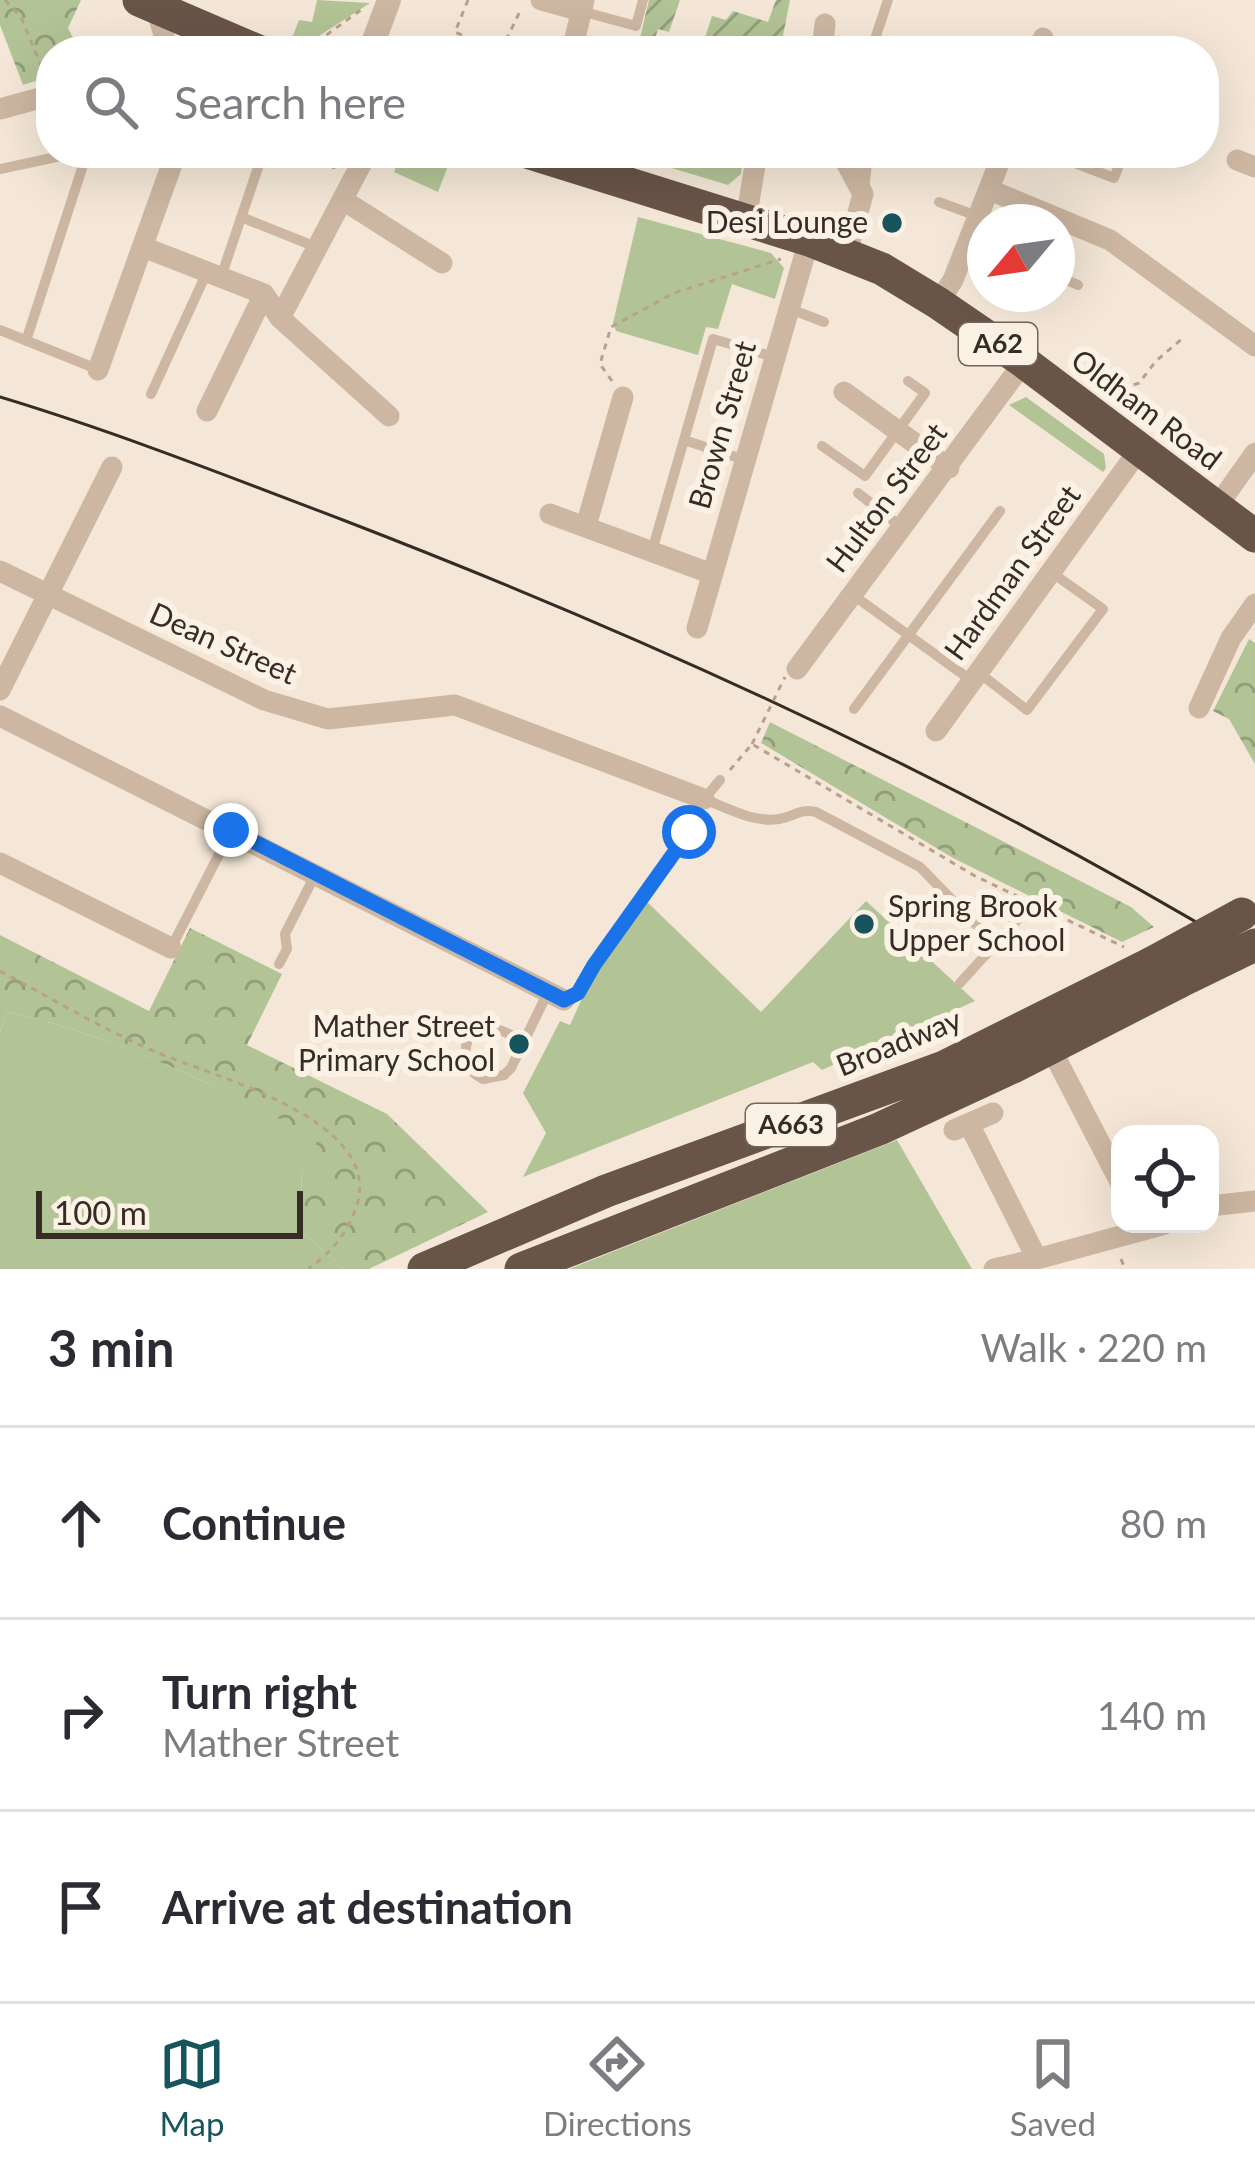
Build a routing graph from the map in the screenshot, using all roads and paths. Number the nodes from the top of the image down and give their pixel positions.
1 (5, 0) edge
2 (467, 0) edge
3 (542, 0) edge
4 (643, 0) edge
5 (888, 0) edge
6 (524, 2) edge
7 (148, 4) edge
8 (380, 4) edge
9 (582, 5) edge
10 (825, 24) dead end
11 (164, 36) edge
12 (200, 36) edge
13 (325, 36) edge
14 (373, 36) edge
15 (464, 36) edge
16 (507, 36) edge
17 (575, 36) edge
18 (824, 36) edge
19 (876, 36) edge
20 (36, 55) edge
21 (36, 93) edge
22 (0, 109) edge
23 (36, 161) edge
24 (82, 168) edge
25 (171, 168) edge
26 (258, 168) edge
27 (359, 168) edge
28 (584, 168) edge
29 (755, 168) edge
30 (849, 168) edge
31 (866, 168) edge
32 (998, 168) edge
33 (1088, 168) edge
34 (1118, 168) edge
35 (0, 169) edge
36 (990, 190) junction
37 (863, 194) junction
38 (343, 200) junction
39 (939, 202) dead end
40 (983, 204) edge
41 (967, 212) edge
42 (241, 217) junction
43 (746, 220) junction
44 (143, 247) junction
45 (318, 247) junction
46 (799, 248) junction
47 (847, 254) junction
48 (967, 259) edge
49 (442, 263) dead end
50 (214, 274) junction
51 (1075, 284) edge
52 (1078, 285) dead end
53 (264, 294) junction
54 (938, 303) junction
55 (788, 308) junction
56 (280, 318) junction
57 (824, 322) dead end
58 (0, 330) edge
59 (1183, 338) dead end
60 (26, 340) junction
61 (1255, 346) edge
62 (774, 357) junction
63 (1024, 362) junction
64 (98, 370) joint
65 (908, 381) dead end
66 (844, 392) dead end
67 (151, 394) dead end
68 (1104, 395) dead end
69 (623, 397) joint
70 (207, 411) dead end
71 (388, 416) dead end
72 (898, 431) junction
73 (684, 440) junction
74 (822, 446) dead end
75 (1139, 451) junction
76 (1255, 453) edge
77 (745, 460) junction
78 (112, 467) dead end
79 (949, 468) junction
80 (857, 494) dead end
81 (1216, 508) junction
82 (1000, 511) dead end
83 (550, 514) dead end
84 (586, 526) junction
85 (904, 529) junction
86 (1255, 536) edge
87 (652, 551) junction
88 (0, 572) edge
89 (1051, 572) junction
90 (712, 574) junction
91 (853, 594) junction
92 (46, 595) junction
93 (1255, 604) edge
94 (697, 628) dead end
95 (910, 635) junction
96 (791, 673) joint
97 (975, 677) junction
98 (0, 690) edge
99 (1199, 708) dead end
100 (854, 709) dead end
101 (0, 716) edge
102 (936, 730) dead end
103 (752, 744) junction
104 (720, 780) joint
105 (704, 799) junction
106 (687, 826) joint
107 (231, 830) junction
108 (0, 863) edge
109 (316, 872) junction
110 (1019, 918) dead end
111 (1251, 922) edge
112 (995, 944) junction
113 (171, 948) joint
114 (279, 964) dead end
115 (1152, 964) junction
116 (0, 971) edge
117 (960, 983) dead end
118 (556, 996) junction
119 (1044, 1034) junction
120 (524, 1042) junction
121 (993, 1114) dead end
122 (1111, 1164) edge
123 (1255, 1201) edge
124 (1219, 1206) edge
125 (1124, 1233) edge
126 (1037, 1259) junction
127 (308, 1269) edge
128 (424, 1269) edge
129 (521, 1269) edge
130 (994, 1269) edge

1 - 20 path
2 - 15 path
3 - 9 street
4 - 9 lane
5 - 19 lane
6 - 16 path
7 - 11 street
7 - 12 highway
8 - 13 path
8 - 14 street
9 - 17 street
10 - 18 street
21 - 22 street
23 - 35 lane
24 - 60 lane
25 - 44 street
26 - 42 lane
27 - 38 street
28 - 43 highway, Oldham Road / A62
29 - 43 street
30 - 37 street
31 - 37 lane
32 - 36 street
33 - 34 lane
36 - 40 street
36 - 61 street
37 - 47 street
38 - 45 street
38 - 49 street
39 - 41 lane
42 - 45 lane
42 - 50 lane
43 - 46 highway, Oldham Road / A62
44 - 50 street
44 - 64 street
45 - 56 street
46 - 47 highway, Oldham Road / A62
46 - 55 street, Brown Street
46 - 69 path
47 - 54 highway, Oldham Road / A62
48 - 54 street
50 - 53 street
50 - 67 lane
51 - 52 lane
53 - 56 street
53 - 70 street
54 - 63 highway, Oldham Road / A62
55 - 57 lane
55 - 62 street, Brown Street
56 - 71 street
58 - 60 lane
59 - 68 path
60 - 64 lane
62 - 73 lane
62 - 77 street, Brown Street
63 - 75 highway, Oldham Road / A62
63 - 79 street, Hulton Street
65 - 72 lane
66 - 72 street
69 - 84 street
72 - 74 lane
72 - 79 street
73 - 77 lane
73 - 87 lane
75 - 81 highway, Oldham Road / A62
75 - 89 street, Hardman Street
76 - 81 street
77 - 90 street, Brown Street
78 - 92 street
79 - 85 street, Hulton Street
80 - 85 lane
81 - 86 highway, Oldham Road / A62
82 - 95 lane
83 - 84 street
84 - 87 street
85 - 91 street, Hulton Street
87 - 90 street
88 - 92 street, Dean Street
89 - 97 street, Hardman Street
89 - 97 lane
90 - 94 street, Brown Street
91 - 95 lane
91 - 96 street, Hulton Street
92 - 98 street
92 - 105 street, Dean Street
93 - 99 street
95 - 97 lane
95 - 100 lane
96 - 103 path, bridge
97 - 102 street, Hardman Street
101 - 107 street
103 - 104 path
103 - 115 path
104 - 105 lane
105 - 106 lane
105 - 112 lane
106 - 118 path
107 - 109 street
107 - 113 lane
108 - 113 street
109 - 114 lane
109 - 118 street
110 - 112 lane
111 - 115 highway, Broadway / A663, bridge
112 - 117 lane
115 - 119 highway, Broadway / A663
116 - 127 path
118 - 120 lane
119 - 122 street
119 - 128 highway, Broadway / A663
119 - 129 highway, Broadway / A663
120 - 120 lane
121 - 126 street
123 - 124 street
125 - 126 street
126 - 130 street

